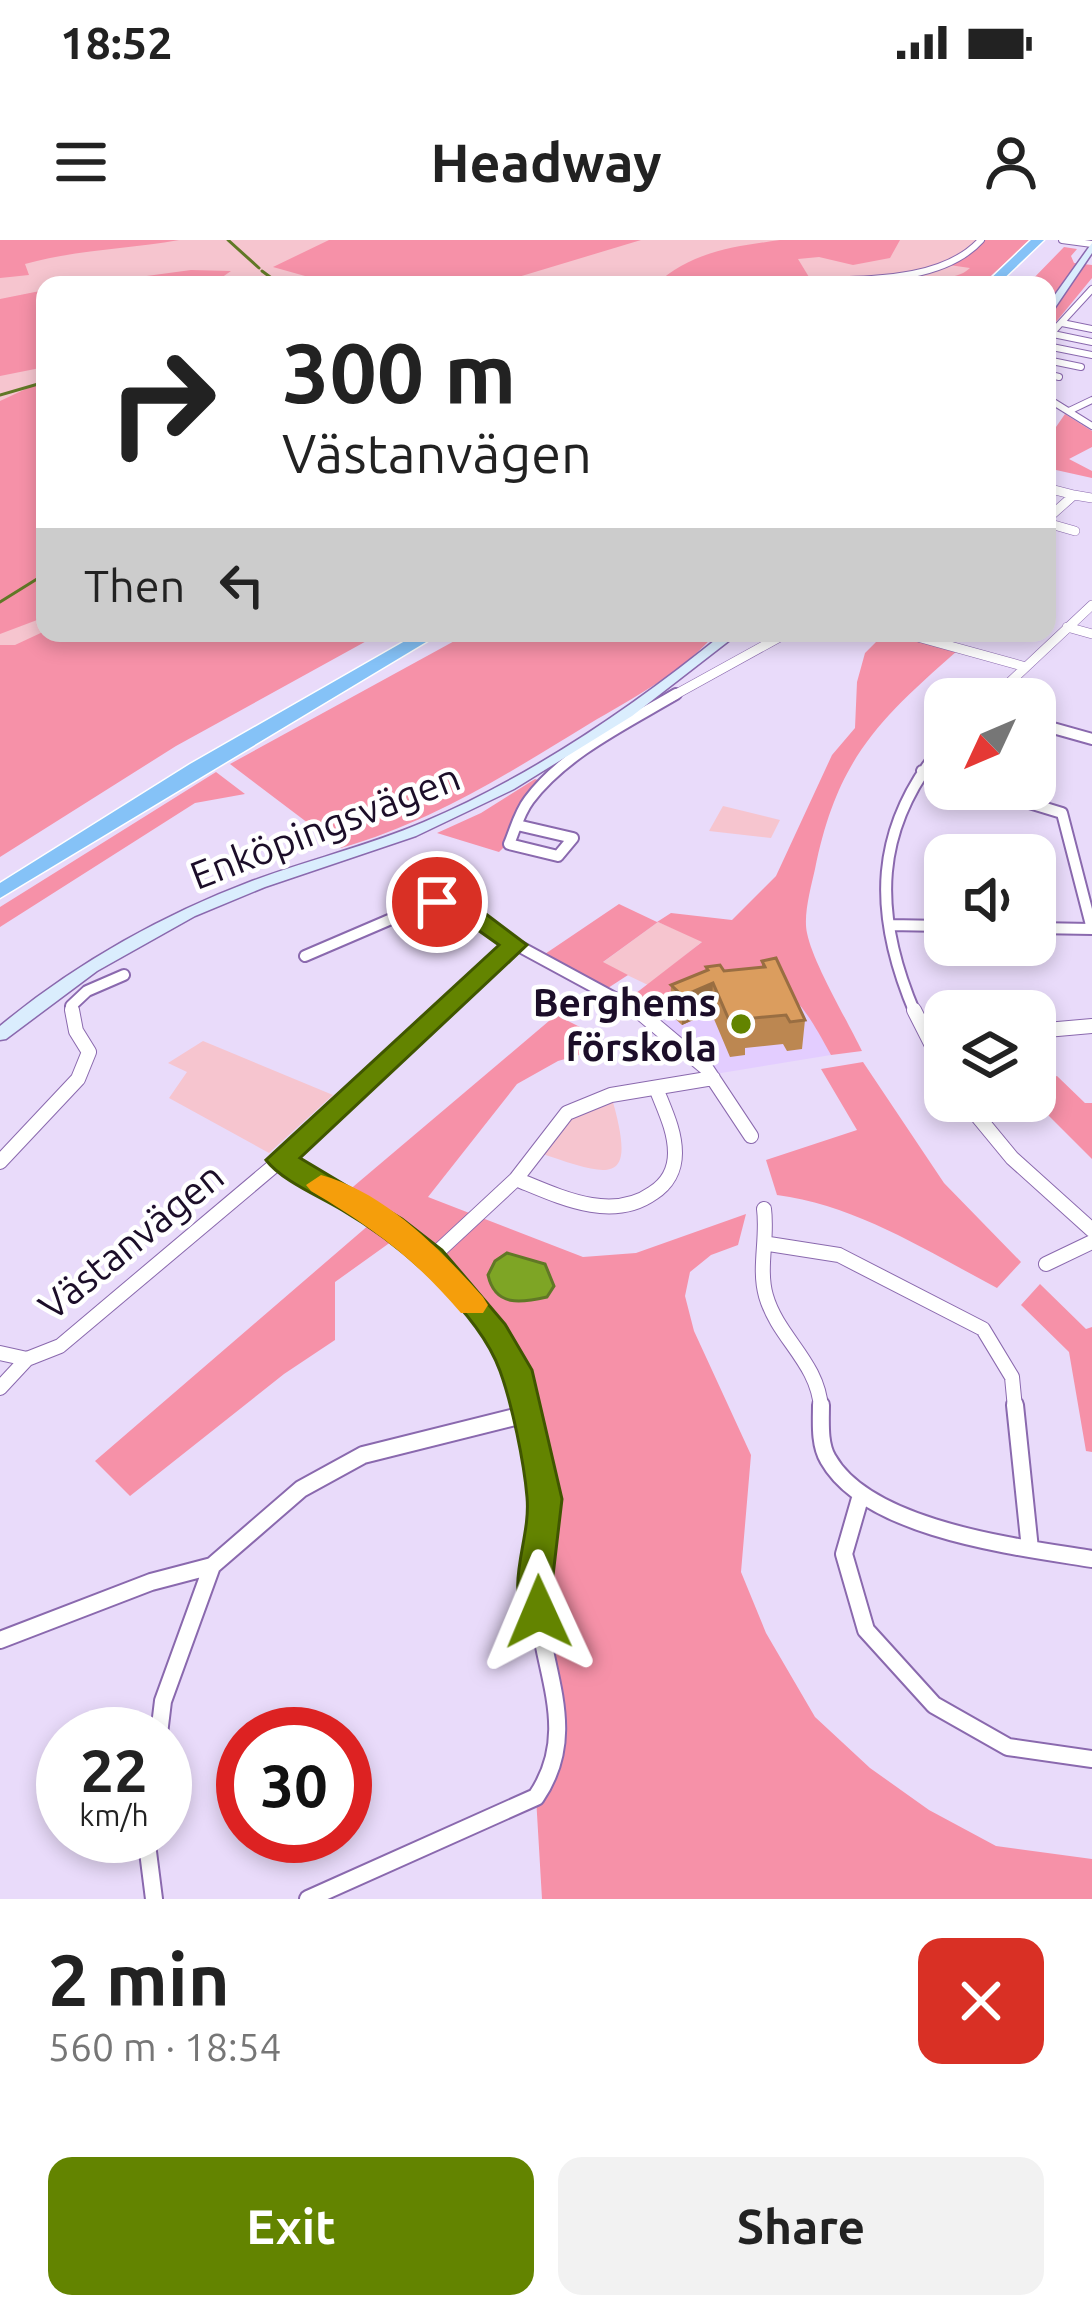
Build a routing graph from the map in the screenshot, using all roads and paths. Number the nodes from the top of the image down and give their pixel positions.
1 (981, 240) edge
2 (1038, 240) edge
3 (1057, 240) edge
4 (1092, 245) edge
5 (877, 276) edge
6 (1000, 276) edge
7 (1017, 276) edge
8 (1092, 289) edge
9 (1056, 299) edge
10 (1062, 323) junction
11 (1092, 329) edge
12 (1056, 330) edge
13 (1056, 339) edge
14 (1056, 342) edge
15 (1092, 342) edge
16 (1092, 355) edge
17 (1056, 362) edge
18 (1081, 367) dead end
19 (1056, 376) edge
20 (1059, 377) dead end
21 (1092, 400) edge
22 (1056, 403) edge
23 (1069, 411) junction
24 (1092, 426) edge
25 (1056, 490) edge
26 (1074, 495) junction
27 (1092, 498) edge
28 (1056, 512) edge
29 (1056, 524) edge
30 (1076, 531) dead end
31 (1092, 605) edge
32 (1067, 627) junction
33 (1092, 634) edge
34 (1056, 638) edge
35 (389, 642) edge
36 (416, 642) edge
37 (720, 642) edge
38 (771, 642) edge
39 (935, 642) edge
40 (1052, 642) edge
41 (1026, 667) junction
42 (1014, 678) edge
43 (1056, 729) edge
44 (1092, 739) edge
45 (924, 769) edge
46 (922, 771) joint
47 (1052, 810) edge
48 (517, 826) junction
49 (0, 873) edge
50 (0, 892) edge
51 (889, 925) junction
52 (924, 926) edge
53 (1056, 928) edge
54 (515, 945) junction
55 (305, 956) dead end
56 (124, 975) dead end
57 (1092, 1026) edge
58 (1056, 1029) edge
59 (0, 1035) edge
60 (924, 1036) edge
61 (712, 1078) junction
62 (656, 1088) junction
63 (983, 1122) edge
64 (751, 1136) dead end
65 (281, 1160) junction
66 (0, 1162) edge
67 (516, 1179) junction
68 (764, 1209) dead end
69 (1092, 1230) edge
70 (1092, 1242) edge
71 (770, 1244) junction
72 (431, 1258) junction
73 (1046, 1264) dead end
74 (0, 1353) edge
75 (27, 1359) junction
76 (0, 1388) edge
77 (526, 1414) junction
78 (861, 1495) junction
79 (1030, 1549) junction
80 (1092, 1559) edge
81 (212, 1566) junction
82 (0, 1640) edge
83 (162, 1707) edge
84 (1092, 1759) edge
85 (149, 1863) edge
86 (154, 1899) edge
87 (308, 1899) edge

1 - 5 street
2 - 6 highway
3 - 4 street
3 - 7 highway
4 - 9 street
8 - 10 street
10 - 11 street
10 - 12 street
13 - 15 street
14 - 16 street
17 - 18 street
19 - 20 street
21 - 23 street
22 - 23 street
23 - 24 street
25 - 26 street
26 - 27 street
26 - 28 street
29 - 30 street
31 - 32 street
32 - 33 street
32 - 34 street
35 - 49 highway
36 - 50 highway
37 - 59 street, Enköpingsvägen
38 - 48 street
39 - 41 street
40 - 41 street
41 - 42 street
43 - 44 street
45 - 46 street
46 - 51 street
47 - 53 street
48 - 48 street
51 - 52 street
51 - 60 street
54 - 55 street
54 - 61 street
54 - 65 street, Västanvägen
56 - 66 street
57 - 58 street
61 - 62 street
61 - 64 street
62 - 67 street
62 - 67 street
63 - 69 street
65 - 72 street
65 - 75 street, Västanvägen
67 - 72 street
68 - 71 street
70 - 73 street
71 - 78 street
71 - 79 street
72 - 77 street
74 - 75 street
75 - 76 street, Västanvägen
77 - 81 street
77 - 87 street
78 - 79 street
78 - 84 street
79 - 80 street
81 - 82 street
81 - 83 street
85 - 86 street

